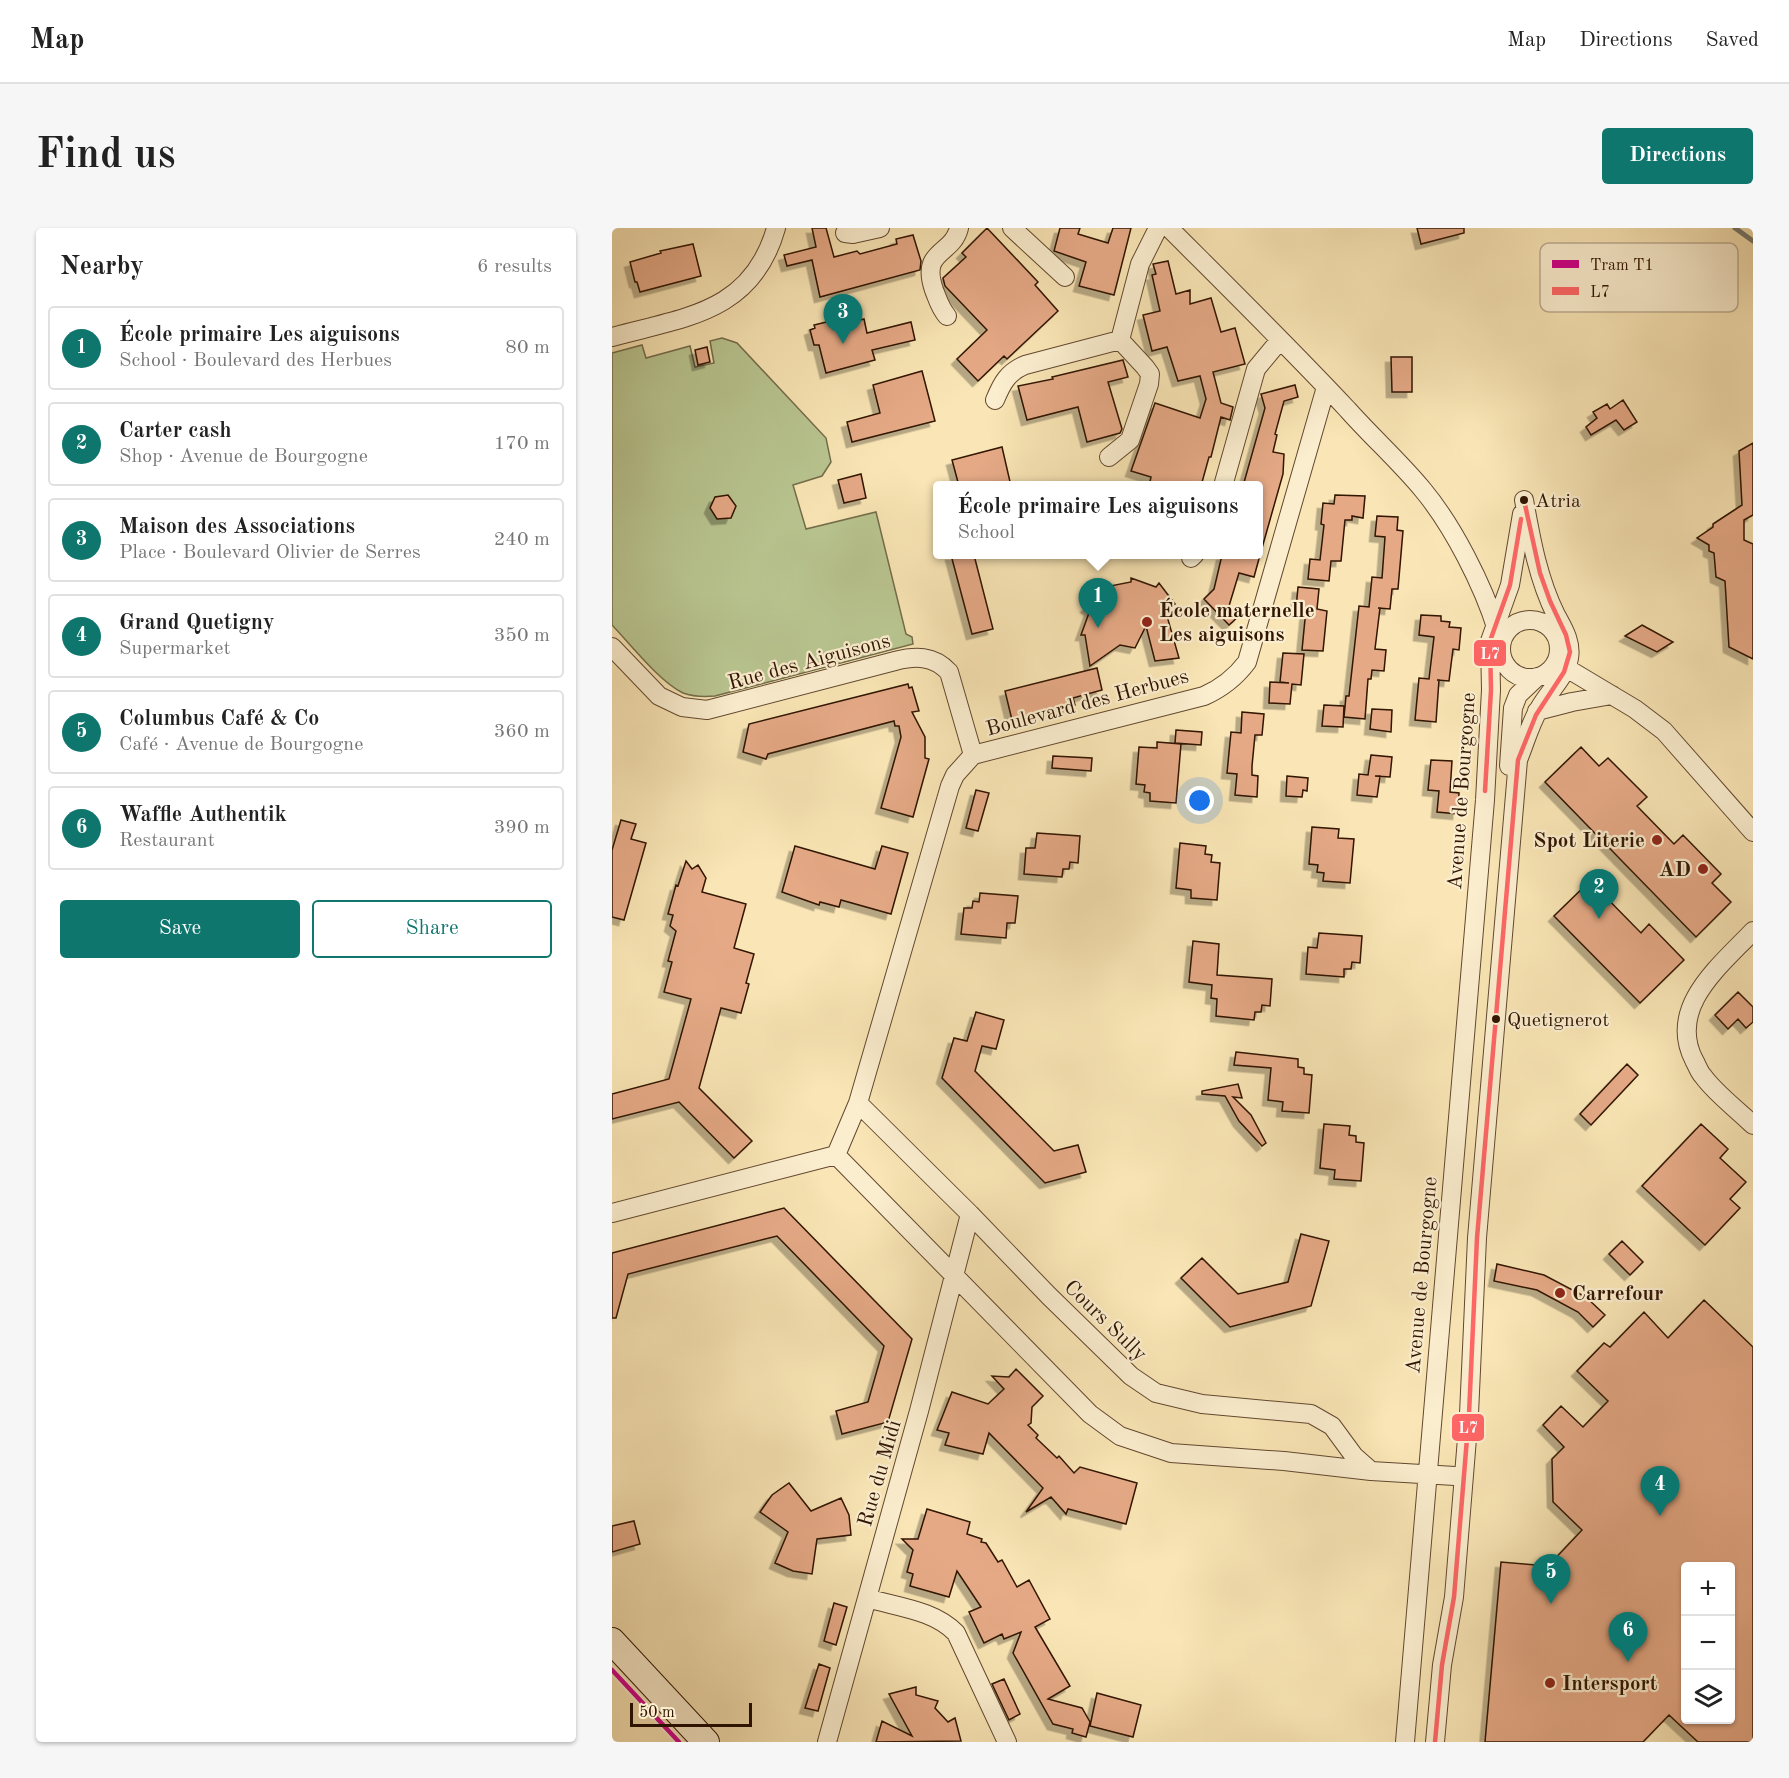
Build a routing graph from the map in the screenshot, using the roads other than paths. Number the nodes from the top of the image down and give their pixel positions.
1 (776, 228) edge
2 (880, 228) edge
3 (959, 228) edge
4 (1012, 228) edge
5 (1158, 228) edge
6 (1169, 228) edge
7 (846, 233) dead end
8 (1065, 277) dead end
9 (947, 316) dead end
10 (612, 337) edge
11 (1120, 340) junction
12 (1280, 340) junction
13 (1326, 387) junction
14 (995, 400) dead end
15 (1109, 457) dead end
16 (1224, 481) edge
17 (1496, 617) junction
18 (1520, 622) junction
19 (612, 647) edge
20 (1502, 650) junction
21 (1561, 665) junction
22 (1537, 677) junction
23 (1612, 695) junction
24 (1537, 711) junction
25 (974, 756) junction
26 (1753, 832) edge
27 (1753, 931) edge
28 (858, 1103) junction
29 (1753, 1125) edge
30 (836, 1155) junction
31 (612, 1214) edge
32 (970, 1214) junction
33 (955, 1277) junction
34 (1371, 1471) junction
35 (1431, 1474) junction
36 (1455, 1476) junction
37 (867, 1598) junction
38 (612, 1641) edge
39 (706, 1742) edge
40 (827, 1742) edge
41 (1007, 1742) edge
42 (1405, 1742) edge
43 (1413, 1742) edge
44 (1425, 1742) edge
45 (1435, 1742) edge

1 - 10 street
2 - 7 street
3 - 9 street
4 - 8 street
5 - 11 street
6 - 12 street
11 - 14 street
11 - 15 street
12 - 13 street
12 - 16 street
13 - 17 street
13 - 25 street, Boulevard des Herbues
17 - 18 street
17 - 20 street
17 - 21 street, Avenue de Bourgogne
17 - 35 street, Avenue de Bourgogne
18 - 20 street
18 - 21 street
19 - 25 street, Rue des Aiguisons
20 - 22 street
20 - 35 street, Avenue de Bourgogne
21 - 22 street
21 - 23 street
21 - 24 street
22 - 36 street, Avenue de Bourgogne
23 - 24 street
23 - 26 street
24 - 45 street
25 - 28 street, Boulevard des Herbues
27 - 29 street
28 - 30 street, Boulevard des Herbues
28 - 32 street, Cours Sully
30 - 31 street
30 - 33 street
32 - 33 street, Rue du Midi
32 - 34 street, Cours Sully
33 - 34 street
33 - 37 street, Rue du Midi
34 - 35 street
35 - 36 street
35 - 42 street, Avenue de Bourgogne
35 - 43 street, Avenue de Bourgogne
36 - 44 street, Avenue de Bourgogne
37 - 40 street, Rue du Midi
37 - 41 street
38 - 39 main road

